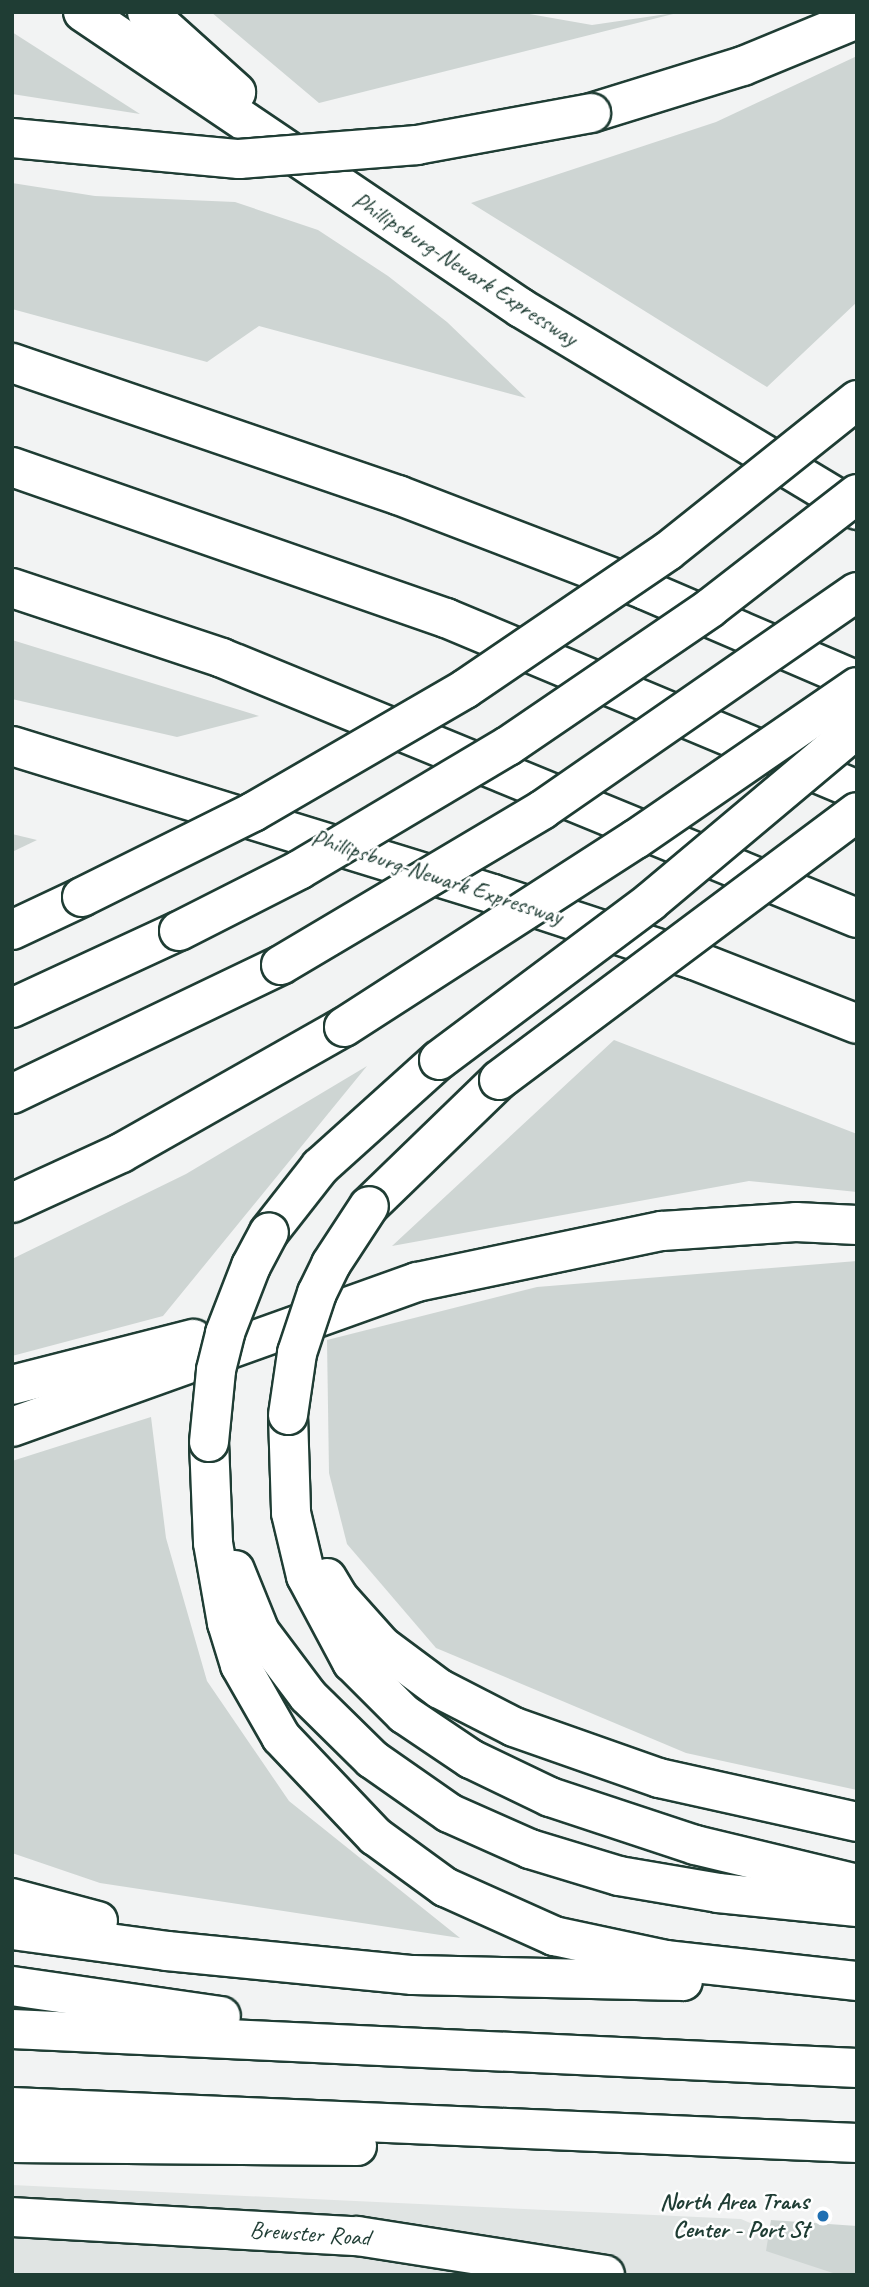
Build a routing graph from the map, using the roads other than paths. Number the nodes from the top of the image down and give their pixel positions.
1 (83, 12) edge
2 (147, 12) edge
3 (857, 19) edge
4 (12, 138) edge
5 (398, 228) junction
6 (12, 363) edge
7 (857, 400) edge
8 (12, 467) edge
9 (857, 494) edge
10 (857, 510) edge
11 (12, 588) edge
12 (857, 593) edge
13 (857, 681) edge
14 (857, 687) edge
15 (857, 728) edge
16 (12, 746) edge
17 (857, 790) edge
18 (857, 812) edge
19 (82, 897) junction
20 (857, 918) edge
21 (12, 922) edge
22 (12, 930) edge
23 (813, 1006) junction
24 (12, 1008) edge
25 (857, 1024) edge
26 (857, 1038) edge
27 (12, 1094) edge
28 (12, 1203) edge
29 (857, 1225) edge
30 (417, 1282) junction
31 (12, 1385) edge
32 (288, 1415) junction
33 (12, 1427) edge
34 (209, 1442) junction
35 (857, 1822) edge
36 (857, 1884) edge
37 (12, 1898) edge
38 (857, 1907) edge
39 (12, 1930) edge
40 (330, 1968) junction
41 (857, 1983) edge
42 (12, 1986) edge
43 (12, 2029) edge
44 (557, 2055) junction
45 (857, 2068) edge
46 (12, 2107) edge
47 (766, 2139) junction
48 (12, 2143) edge
49 (857, 2143) edge
50 (12, 2217) edge
51 (605, 2275) edge

1 - 5 main road, Phillipsburg-Newark Expressway
2 - 5 main road
3 - 4 main road, bridge
5 - 10 main road, Phillipsburg-Newark Expressway
6 - 13 main road
7 - 19 main road, bridge
8 - 17 main road
9 - 24 main road, bridge
11 - 20 main road
12 - 27 main road, bridge
14 - 28 main road, bridge
15 - 34 main road, bridge
16 - 23 main road, Phillipsburg-Newark Expressway
18 - 32 main road, bridge
19 - 21 main road
19 - 22 main road
23 - 25 main road, Phillipsburg-Newark Expressway
23 - 26 main road
29 - 30 main road
30 - 31 main road
30 - 33 main road
32 - 35 main road
32 - 36 main road
34 - 38 main road
34 - 41 main road
37 - 40 main road
39 - 40 main road
40 - 41 main road
42 - 44 main road
43 - 44 main road
44 - 45 main road
46 - 47 main road
47 - 48 main road
47 - 49 main road
50 - 51 main road, Brewster Road

